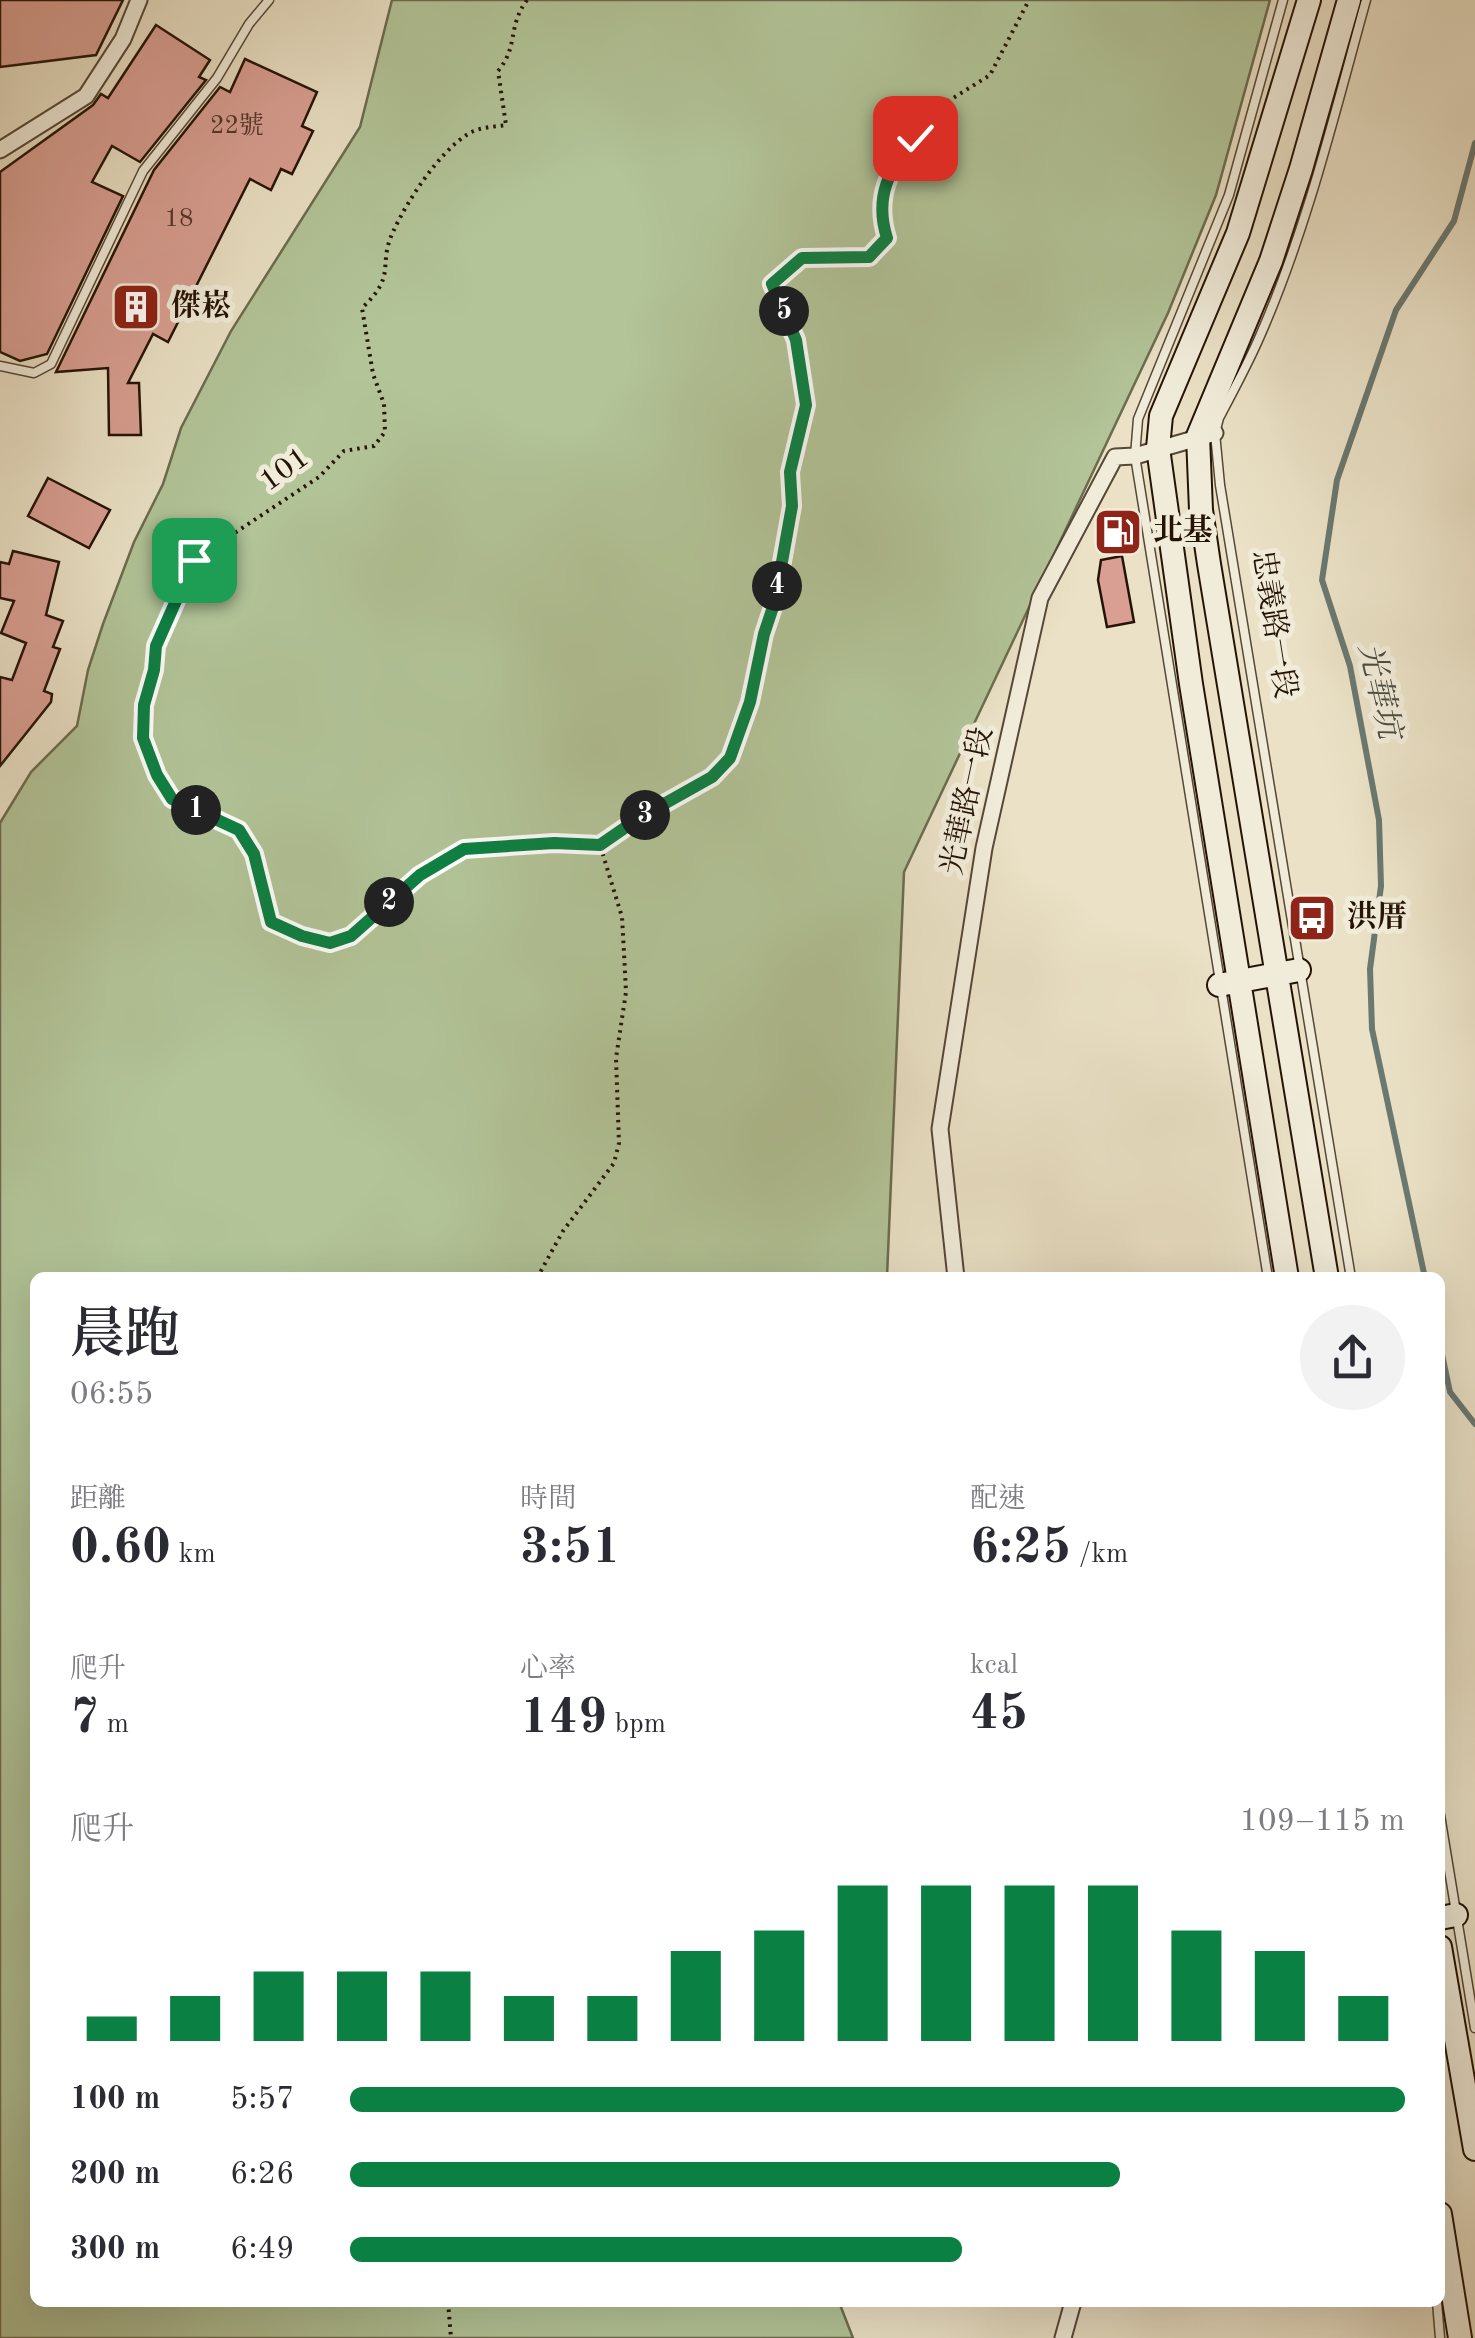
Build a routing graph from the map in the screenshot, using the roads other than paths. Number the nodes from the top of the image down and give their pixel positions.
1 (139, 0) edge
2 (268, 0) edge
3 (1283, 0) edge
4 (1308, 0) edge
5 (1350, 0) edge
6 (1366, 0) edge
7 (0, 150) edge
8 (0, 366) edge
9 (1206, 434) junction
10 (1158, 448) junction
11 (1136, 456) junction
12 (1288, 972) junction
13 (1229, 983) junction
14 (955, 1272) edge
15 (1267, 1272) edge
16 (1287, 1272) edge
17 (1326, 1272) edge
18 (1350, 1272) edge
19 (1445, 1878) edge
20 (1448, 1916) edge
21 (1445, 1976) edge
22 (1475, 2028) edge
23 (1475, 2149) edge
24 (1445, 2245) edge
25 (1071, 2307) edge
26 (1437, 2307) edge
27 (1062, 2338) edge
28 (1440, 2338) edge
29 (1460, 2338) edge

1 - 7 street
2 - 8 lane
3 - 11 lane
4 - 10 main road
5 - 9 main road, 忠義路一段
6 - 9 lane, 忠義路一段
9 - 10 street, 光華路一段
9 - 12 main road, 忠義路一段
10 - 11 street, 光華路一段
10 - 13 main road
11 - 13 lane
11 - 14 street, 光華路一段
12 - 13 main road
12 - 17 main road, 忠義路一段
12 - 18 lane, 忠義路一段
13 - 15 lane
13 - 16 main road
19 - 20 lane
20 - 22 lane
21 - 23 main road
24 - 29 main road
25 - 27 street
26 - 28 lane

